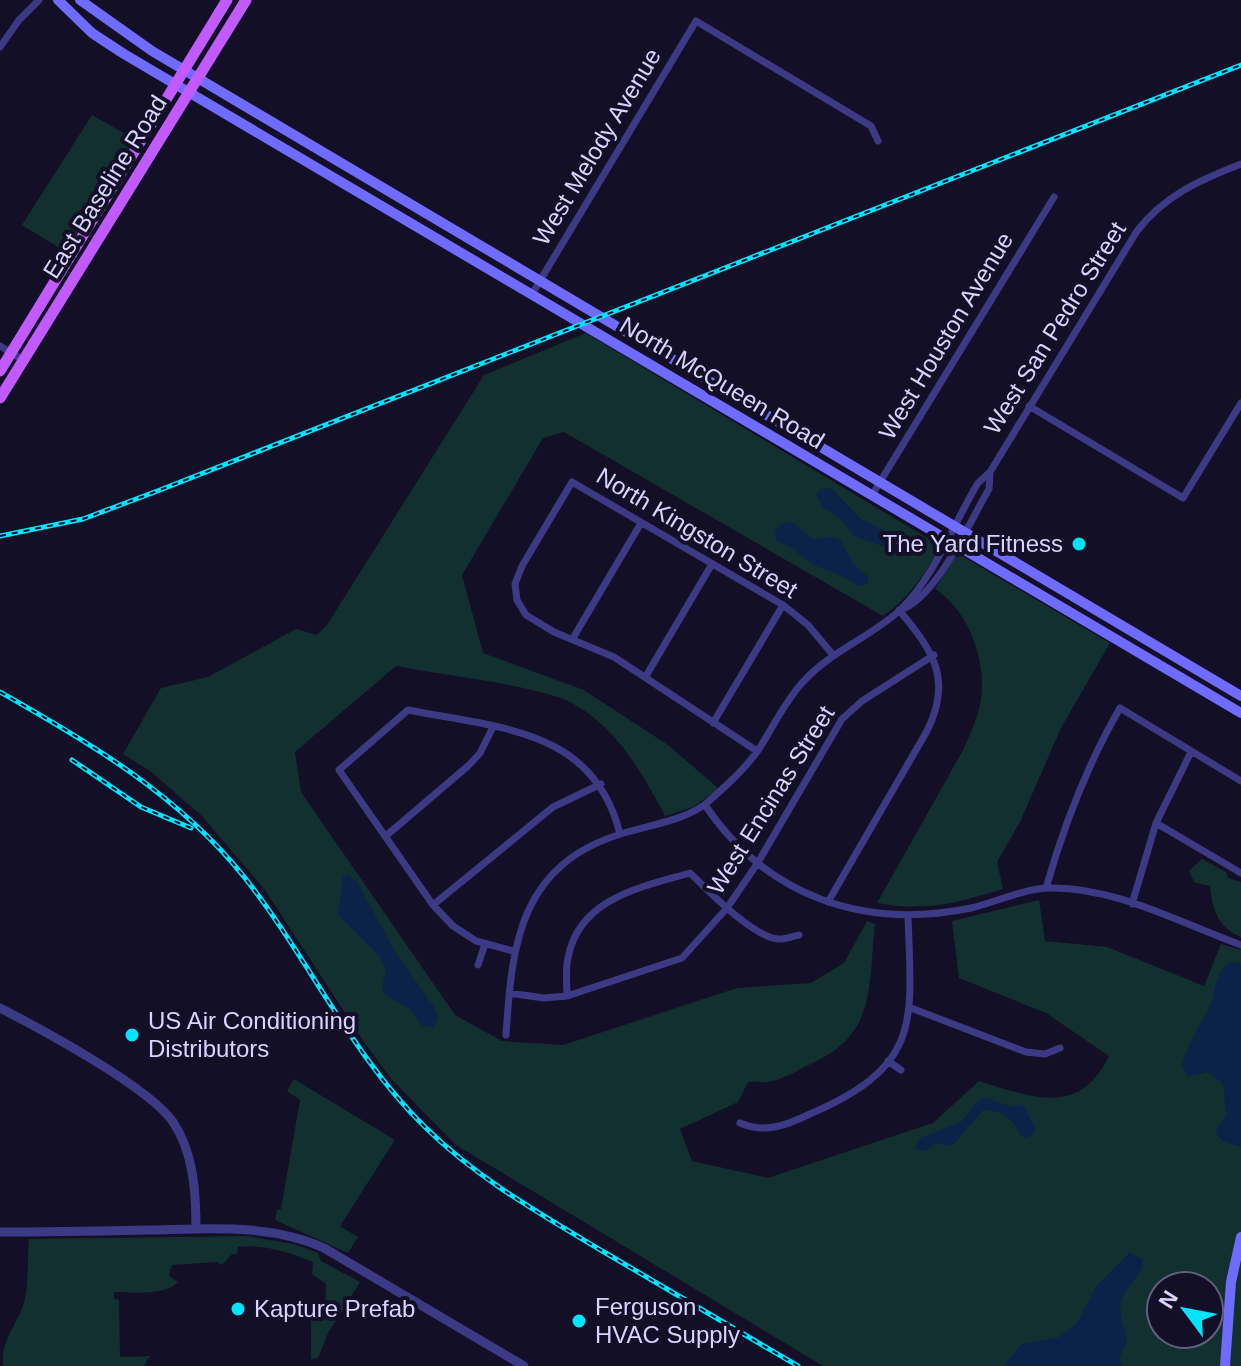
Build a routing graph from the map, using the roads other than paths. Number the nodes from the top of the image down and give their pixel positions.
1 (39, 0) edge
2 (58, 0) edge
3 (80, 0) edge
4 (227, 0) edge
5 (246, 0) edge
6 (0, 47) edge
7 (192, 74) junction
8 (182, 89) junction
9 (878, 141) dead end
10 (343, 164) junction
11 (1241, 164) edge
12 (335, 178) junction
13 (107, 195) junction
14 (1054, 197) dead end
15 (82, 265) junction
16 (64, 266) junction
17 (540, 281) junction
18 (532, 294) junction
19 (47, 321) junction
20 (0, 346) edge
21 (11, 353) junction
22 (23, 360) junction
23 (0, 371) edge
24 (719, 387) junction
25 (0, 398) edge
26 (712, 400) junction
27 (1241, 403) edge
28 (1029, 406) junction
29 (990, 472) junction
30 (880, 482) junction
31 (872, 495) junction
32 (641, 523) junction
33 (959, 529) junction
34 (952, 542) junction
35 (712, 564) junction
36 (783, 605) junction
37 (899, 610) junction
38 (573, 638) junction
39 (833, 655) junction
40 (934, 655) junction
41 (646, 676) junction
42 (1241, 696) edge
43 (1241, 713) edge
44 (713, 723) junction
45 (493, 727) junction
46 (757, 751) junction
47 (1191, 752) junction
48 (1241, 781) edge
49 (601, 784) junction
50 (705, 805) junction
51 (1156, 823) junction
52 (620, 834) junction
53 (387, 835) junction
54 (757, 864) junction
55 (477, 869) junction
56 (1241, 873) edge
57 (484, 878) dead end
58 (1046, 888) junction
59 (828, 902) junction
60 (1132, 904) junction
61 (433, 905) junction
62 (727, 908) junction
63 (908, 917) junction
64 (799, 935) dead end
65 (485, 944) junction
66 (1241, 945) edge
67 (513, 951) junction
68 (478, 965) dead end
69 (509, 993) junction
70 (567, 996) junction
71 (0, 1008) edge
72 (911, 1008) junction
73 (506, 1035) dead end
74 (1060, 1048) dead end
75 (888, 1061) junction
76 (901, 1070) dead end
77 (740, 1123) dead end
78 (196, 1229) junction
79 (0, 1232) edge
80 (1241, 1237) edge
81 (524, 1366) edge
82 (1225, 1366) edge

1 - 6 street
2 - 8 main road, North McQueen Road
3 - 7 main road, North McQueen Road
4 - 7 main road, East Baseline Road
5 - 7 main road, East Baseline Road
7 - 8 main road, East Baseline Road
7 - 8 main road, East Baseline Road
7 - 10 main road, North McQueen Road
8 - 12 main road, North McQueen Road
8 - 13 main road, East Baseline Road
8 - 15 main road, East Baseline Road
9 - 17 street, West Melody Avenue
10 - 12 main road
10 - 17 main road, North McQueen Road
11 - 28 street, West San Pedro Street
12 - 18 main road, North McQueen Road
13 - 15 main road
13 - 16 main road, East Baseline Road
14 - 30 street, West Houston Avenue
15 - 19 main road, East Baseline Road
16 - 19 main road
16 - 21 main road, East Baseline Road
17 - 18 street, West Melody Avenue
17 - 24 main road, North McQueen Road
18 - 26 main road, North McQueen Road
19 - 22 main road, East Baseline Road
20 - 21 street
21 - 22 street
21 - 23 main road, East Baseline Road
22 - 25 main road, East Baseline Road
24 - 26 main road
24 - 30 main road, North McQueen Road
26 - 31 main road, North McQueen Road
27 - 28 street
28 - 29 street, West San Pedro Street
29 - 33 street, West San Pedro Street
29 - 33 street, West San Pedro Street
30 - 31 street, West Houston Avenue
30 - 33 main road, North McQueen Road
31 - 34 main road, North McQueen Road
32 - 35 street, North Kingston Street
32 - 38 street
32 - 38 street, North Kingston Street
33 - 34 street, West San Pedro Street
33 - 42 main road, North McQueen Road
34 - 37 street, West San Pedro Street
34 - 43 main road, North McQueen Road
35 - 36 street, North Kingston Street
35 - 41 street
36 - 39 street, North Kingston Street
36 - 44 street
37 - 39 street, West San Pedro Street
37 - 40 street
38 - 41 street
39 - 46 street, West San Pedro Street
40 - 54 street, West Encinas Street
40 - 59 street
41 - 44 street
44 - 46 street
45 - 49 street
45 - 53 street
45 - 53 street
46 - 50 street, West San Pedro Street
47 - 48 street
47 - 51 street
47 - 58 street
49 - 52 street
49 - 55 street
50 - 52 street, West San Pedro Street
50 - 54 street
51 - 56 street
51 - 60 street
52 - 67 street, West San Pedro Street
53 - 61 street
54 - 59 street
54 - 62 street, West Encinas Street
55 - 57 street
55 - 61 street
58 - 60 street
58 - 63 street
59 - 63 street
60 - 66 street
61 - 65 street
62 - 64 street
62 - 70 street, West Encinas Street
62 - 70 street
63 - 72 street
65 - 67 street
65 - 68 street
67 - 69 street, West San Pedro Street
69 - 70 street, West Encinas Street
69 - 73 street, West San Pedro Street
71 - 78 street
72 - 74 street
72 - 75 street
75 - 76 street
75 - 77 street
78 - 79 street
78 - 81 street
80 - 82 main road

